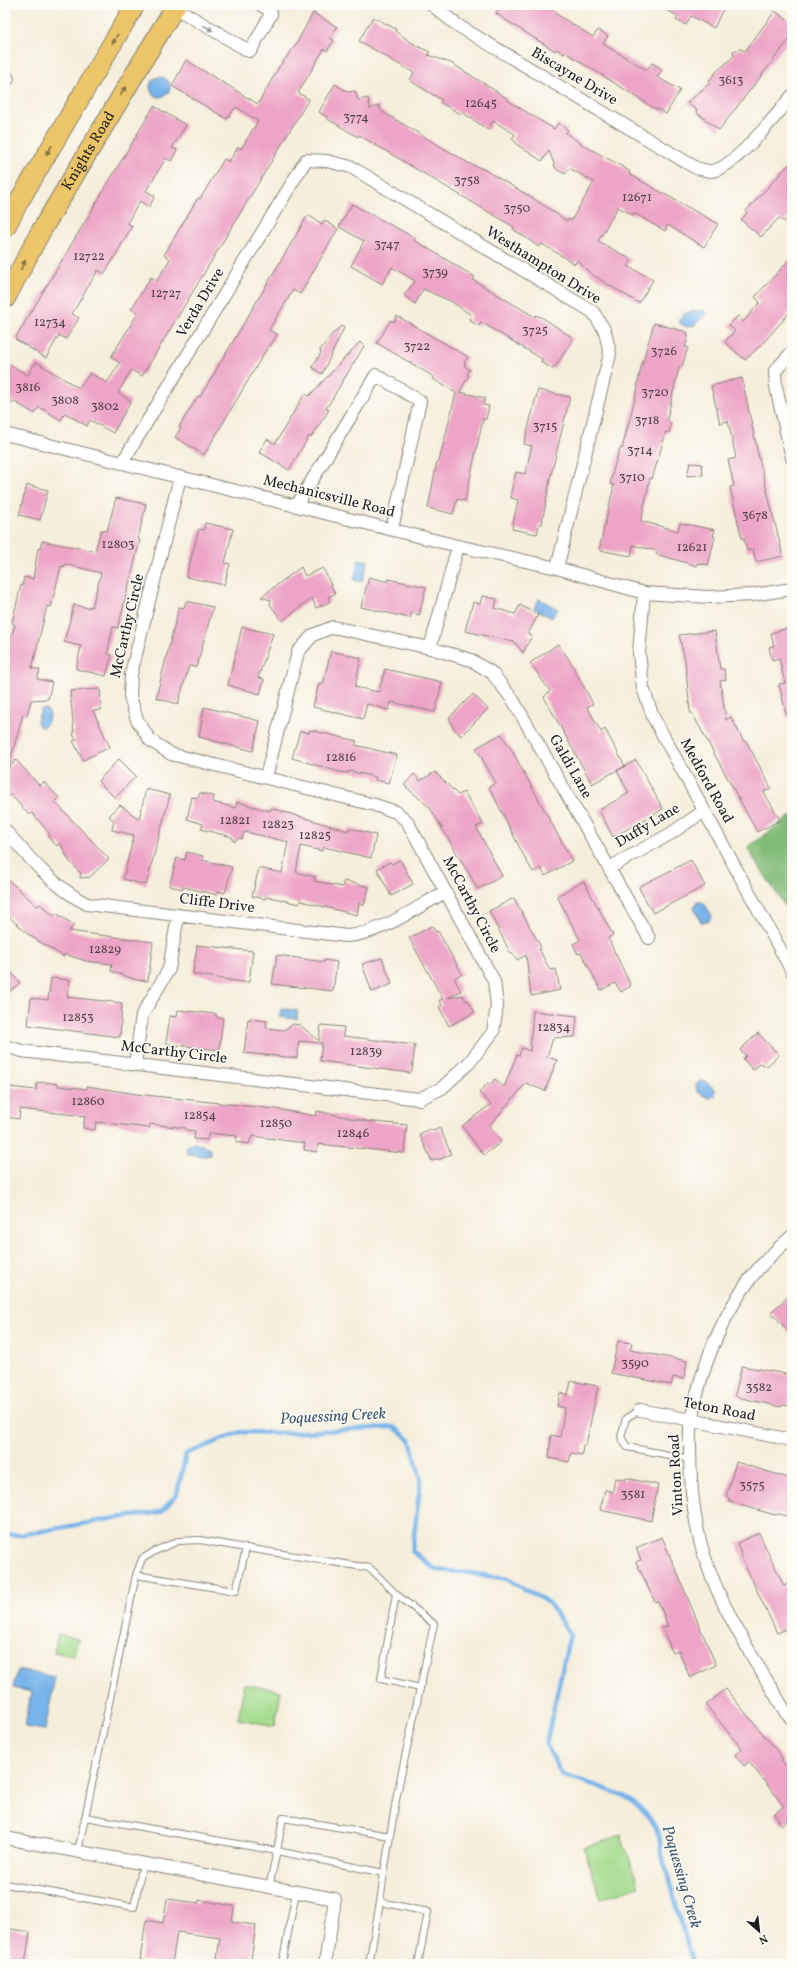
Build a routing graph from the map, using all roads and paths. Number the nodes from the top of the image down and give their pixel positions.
1 (135, 5) edge
2 (261, 5) edge
3 (432, 5) edge
4 (173, 6) edge
5 (5, 67) edge
6 (5, 89) edge
7 (792, 96) edge
8 (306, 160) joint
9 (5, 228) edge
10 (5, 299) edge
11 (792, 352) edge
12 (5, 434) edge
13 (792, 458) edge
14 (122, 463) junction
15 (180, 477) junction
16 (296, 505) junction
17 (392, 529) junction
18 (458, 546) junction
19 (557, 568) junction
20 (792, 589) edge
21 (644, 593) junction
22 (430, 648) junction
23 (266, 777) junction
24 (704, 811) junction
25 (5, 830) edge
26 (609, 868) junction
27 (445, 892) junction
28 (178, 916) junction
29 (649, 938) dead end
30 (792, 972) edge
31 (5, 1046) edge
32 (135, 1064) junction
33 (792, 1236) edge
34 (640, 1410) joint
35 (690, 1422) junction
36 (792, 1440) edge
37 (690, 1459) junction
38 (246, 1548) junction
39 (136, 1575) junction
40 (396, 1594) junction
41 (420, 1688) junction
42 (792, 1719) edge
43 (85, 1817) junction
44 (390, 1836) junction
45 (5, 1838) edge
46 (78, 1851) junction
47 (277, 1851) junction
48 (143, 1863) junction
49 (384, 1873) junction
50 (5, 1884) edge
51 (269, 1887) junction
52 (296, 1892) junction
53 (380, 1902) junction
54 (282, 1964) edge
55 (325, 1964) edge
56 (369, 1964) edge
57 (418, 1964) edge

1 -> 9 main road
4 -> 2 street
3 - 7 street, Biscayne Drive
10 -> 4 main road, Knights Road
5 - 6 lane
8 - 14 street, Verda Drive
8 - 19 street, Westhampton Drive
11 - 13 street
12 - 14 street, Mechanicsville Road
14 - 15 street, Mechanicsville Road
15 - 16 street, Mechanicsville Road
15 - 23 street, McCarthy Circle
16 - 17 street, Mechanicsville Road
16 - 17 street
17 - 18 street, Mechanicsville Road
18 - 19 street, Mechanicsville Road
18 - 22 street
19 - 21 street, Mechanicsville Road
20 - 21 street, Mechanicsville Road
21 - 24 street, Medford Road
22 - 23 street, Galdi Lane
22 - 26 street, Galdi Lane
23 - 27 street, McCarthy Circle
24 - 26 street, Duffy Lane
24 - 30 street, Medford Road
25 - 28 street, Cliffe Drive
26 - 29 street, Galdi Lane
27 - 28 street, Cliffe Drive
27 - 32 street, McCarthy Circle
28 - 32 street
31 - 32 street, McCarthy Circle
33 - 35 street, Vinton Road
34 - 35 street, Teton Road
34 - 37 lane
35 - 36 street, Teton Road
35 - 37 street, Vinton Road
37 - 42 street, Vinton Road
38 - 39 lane
38 - 39 lane
38 - 40 lane
39 - 43 lane
40 - 41 lane
40 - 41 lane
41 - 44 lane
43 - 46 lane
43 - 47 lane
44 - 47 lane
44 - 49 lane
45 - 46 street
46 - 48 street
47 - 49 lane
47 - 51 lane
48 - 50 lane
48 - 51 street
49 - 53 lane
51 - 52 street
52 - 54 lane
52 - 55 street
53 - 56 lane
53 - 57 lane

